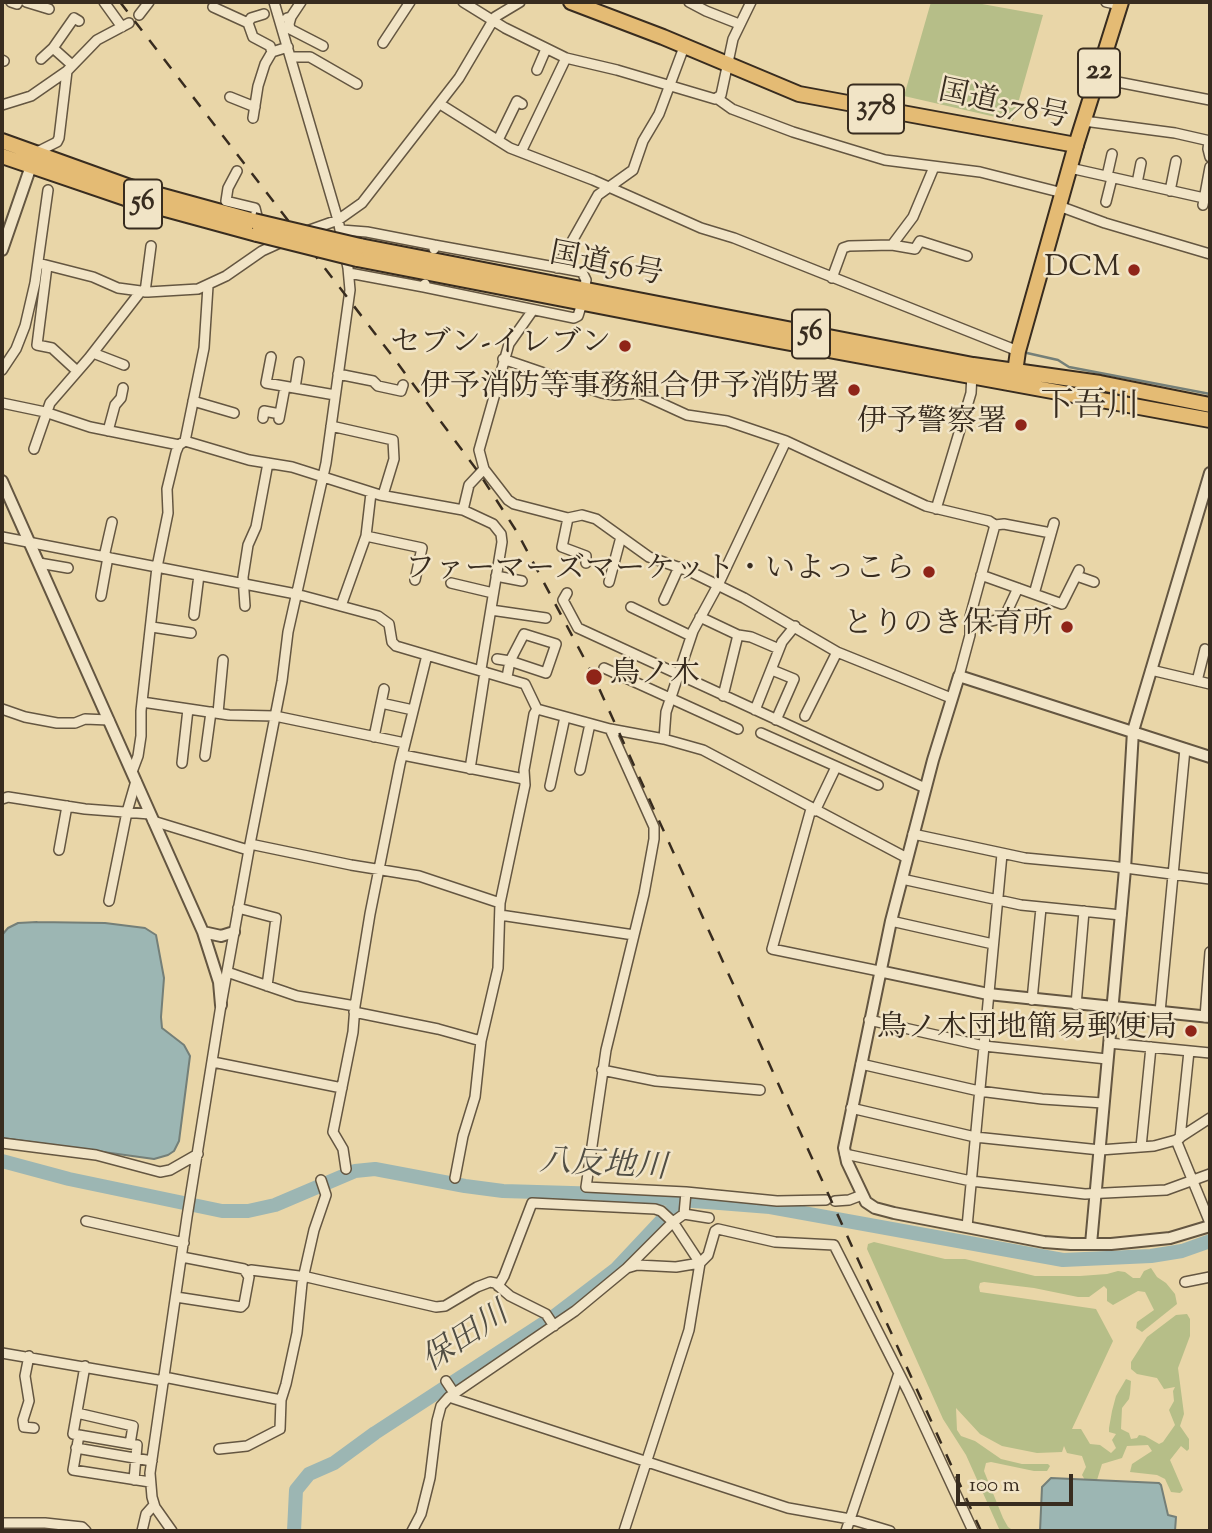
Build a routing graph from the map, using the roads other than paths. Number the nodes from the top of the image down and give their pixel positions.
1 (11, 2) edge
2 (18, 2) edge
3 (26, 2) edge
4 (104, 2) edge
5 (149, 2) edge
6 (274, 2) edge
7 (301, 2) edge
8 (410, 2) edge
9 (463, 2) edge
10 (520, 2) edge
11 (571, 2) edge
12 (689, 2) edge
13 (751, 2) edge
14 (1116, 3) edge
15 (213, 8) edge
16 (49, 9) dead end
17 (264, 14) dead end
18 (139, 15) dead end
19 (291, 17) junction
20 (79, 21) dead end
21 (280, 21) junction
22 (493, 21) junction
23 (248, 23) junction
24 (739, 24) junction
25 (383, 43) dead end
26 (323, 46) dead end
27 (684, 47) junction
28 (53, 48) junction
29 (546, 49) junction
30 (272, 52) junction
31 (289, 52) junction
32 (566, 58) junction
33 (41, 59) dead end
34 (727, 64) junction
35 (70, 68) junction
36 (537, 70) dead end
37 (1097, 78) junction
38 (357, 84) dead end
39 (669, 87) junction
40 (230, 97) dead end
41 (718, 99) junction
42 (1210, 100) edge
43 (440, 104) junction
44 (522, 104) dead end
45 (2, 105) edge
46 (255, 107) junction
47 (253, 118) dead end
48 (1084, 121) junction
49 (498, 140) junction
50 (2, 141) edge
51 (1210, 141) edge
52 (1076, 145) junction
53 (521, 152) junction
54 (1111, 155) dead end
55 (2, 156) edge
56 (1210, 157) edge
57 (33, 159) junction
58 (1176, 161) dead end
59 (1141, 163) dead end
60 (934, 167) junction
61 (1210, 167) edge
62 (1070, 168) junction
63 (237, 171) dead end
64 (1109, 177) junction
65 (1137, 183) junction
66 (608, 188) junction
67 (48, 190) dead end
68 (1170, 191) junction
69 (1061, 200) junction
70 (1106, 202) dead end
71 (338, 220) junction
72 (341, 230) junction
73 (3, 243) edge
74 (892, 245) junction
75 (151, 246) dead end
76 (265, 249) junction
77 (1210, 254) edge
78 (967, 256) dead end
79 (42, 265) junction
80 (557, 268) junction
81 (349, 273) junction
82 (832, 278) junction
83 (208, 286) junction
84 (143, 291) junction
85 (583, 296) junction
86 (533, 310) junction
87 (1017, 351) junction
88 (93, 352) junction
89 (271, 357) dead end
90 (503, 359) junction
91 (299, 362) dead end
92 (124, 365) dead end
93 (2, 370) edge
94 (77, 371) junction
95 (973, 371) junction
96 (338, 374) junction
97 (1014, 377) junction
98 (403, 385) dead end
99 (290, 387) junction
100 (123, 388) dead end
101 (335, 395) junction
102 (193, 401) junction
103 (2, 403) edge
104 (1210, 405) edge
105 (45, 412) junction
106 (234, 413) dead end
107 (263, 418) dead end
108 (1210, 419) edge
109 (331, 426) junction
110 (108, 431) junction
111 (786, 441) junction
112 (182, 443) junction
113 (34, 449) dead end
114 (268, 463) junction
115 (484, 469) junction
116 (1210, 473) edge
117 (323, 477) junction
118 (2, 481) edge
119 (371, 493) junction
120 (383, 495) junction
121 (936, 509) junction
122 (463, 510) junction
123 (568, 518) junction
124 (112, 522) dead end
125 (1054, 523) dead end
126 (995, 526) junction
127 (1051, 533) junction
128 (366, 536) junction
129 (2, 537) edge
130 (621, 537) junction
131 (30, 543) junction
132 (106, 557) junction
133 (38, 563) junction
134 (586, 563) dead end
135 (157, 566) junction
136 (679, 567) junction
137 (68, 568) dead end
138 (199, 575) junction
139 (981, 575) junction
140 (496, 576) junction
141 (415, 580) dead end
142 (522, 581) dead end
143 (609, 582) dead end
144 (1094, 582) dead end
145 (242, 583) junction
146 (452, 583) dead end
147 (718, 585) junction
148 (1018, 588) junction
149 (296, 593) junction
150 (494, 593) junction
151 (567, 593) dead end
152 (1034, 594) junction
153 (101, 596) dead end
154 (664, 600) dead end
155 (245, 606) dead end
156 (341, 606) junction
157 (631, 607) dead end
158 (491, 610) junction
159 (194, 615) dead end
160 (700, 617) junction
161 (546, 618) dead end
162 (795, 626) junction
163 (971, 626) junction
164 (152, 627) junction
165 (191, 633) dead end
166 (738, 635) junction
167 (691, 636) junction
168 (779, 649) junction
169 (1205, 649) dead end
170 (837, 652) junction
171 (427, 655) junction
172 (497, 659) dead end
173 (223, 660) dead end
174 (510, 662) junction
175 (604, 668) dead end
176 (772, 670) junction
177 (1151, 670) junction
178 (483, 671) junction
179 (679, 676) junction
180 (959, 676) junction
181 (507, 677) junction
182 (1197, 681) junction
183 (1210, 684) edge
184 (384, 689) dead end
185 (723, 696) junction
186 (951, 698) junction
187 (671, 699) junction
188 (142, 702) junction
189 (381, 703) junction
190 (2, 709) edge
191 (188, 709) junction
192 (537, 709) junction
193 (414, 710) junction
194 (755, 710) junction
195 (214, 713) junction
196 (275, 716) junction
197 (805, 716) dead end
198 (565, 717) junction
199 (108, 720) junction
200 (776, 720) junction
201 (590, 724) junction
202 (738, 729) dead end
203 (610, 730) junction
204 (1133, 731) junction
205 (761, 733) dead end
206 (374, 737) junction
207 (664, 739) junction
208 (405, 743) junction
209 (1185, 749) junction
210 (403, 755) junction
211 (205, 756) dead end
212 (1210, 757) edge
213 (181, 758) dead end
214 (836, 767) junction
215 (470, 769) junction
216 (580, 770) dead end
217 (134, 776) junction
218 (524, 779) junction
219 (878, 785) dead end
220 (550, 786) dead end
221 (925, 788) junction
222 (2, 799) edge
223 (67, 806) junction
224 (813, 810) junction
225 (127, 813) junction
226 (152, 817) junction
227 (913, 834) junction
228 (249, 847) junction
229 (59, 850) dead end
230 (1002, 854) junction
231 (907, 858) junction
232 (380, 869) junction
233 (1125, 869) junction
234 (1173, 874) junction
235 (902, 879) junction
236 (1210, 879) edge
237 (997, 900) junction
238 (109, 901) dead end
239 (500, 903) junction
240 (238, 908) junction
241 (1041, 908) junction
242 (1084, 911) junction
243 (500, 915) junction
244 (1121, 915) junction
245 (891, 921) junction
246 (203, 932) junction
247 (234, 932) junction
248 (634, 934) junction
249 (993, 944) junction
250 (1210, 952) edge
251 (879, 971) junction
252 (227, 972) junction
253 (267, 986) junction
254 (988, 994) junction
255 (1032, 1000) junction
256 (221, 1005) junction
257 (1076, 1005) junction
258 (1113, 1008) junction
259 (355, 1009) junction
260 (1160, 1012) junction
261 (1208, 1017) edge
262 (869, 1020) junction
263 (481, 1041) junction
264 (1109, 1042) junction
265 (984, 1046) junction
266 (1151, 1047) junction
267 (1189, 1051) junction
268 (1210, 1053) edge
269 (1107, 1059) junction
270 (213, 1062) junction
271 (861, 1064) junction
272 (602, 1070) junction
273 (342, 1088) junction
274 (760, 1090) dead end
275 (979, 1091) junction
276 (1103, 1103) junction
277 (851, 1108) junction
278 (1210, 1118) edge
279 (975, 1137) junction
280 (1178, 1139) junction
281 (2, 1143) edge
282 (1141, 1147) junction
283 (1100, 1150) junction
284 (198, 1154) junction
285 (845, 1154) junction
286 (346, 1169) dead end
287 (1210, 1174) edge
288 (455, 1178) dead end
289 (971, 1181) junction
290 (1194, 1181) junction
291 (323, 1183) dead end
292 (862, 1195) junction
293 (1094, 1195) junction
294 (685, 1202) junction
295 (709, 1217) dead end
296 (86, 1221) dead end
297 (673, 1222) junction
298 (1210, 1225) edge
299 (967, 1227) junction
300 (184, 1243) junction
301 (1090, 1244) junction
302 (182, 1257) junction
303 (700, 1263) junction
304 (627, 1268) junction
305 (247, 1271) junction
306 (304, 1277) junction
307 (1210, 1277) edge
308 (1185, 1282) dead end
309 (498, 1286) junction
310 (176, 1297) junction
311 (551, 1322) junction
312 (2, 1353) edge
313 (29, 1356) junction
314 (85, 1366) junction
315 (898, 1376) junction
316 (164, 1379) junction
317 (449, 1388) junction
318 (281, 1400) junction
319 (77, 1413) junction
320 (34, 1428) dead end
321 (79, 1435) junction
322 (130, 1444) junction
323 (76, 1448) junction
324 (219, 1449) dead end
325 (137, 1459) junction
326 (152, 1461) junction
327 (647, 1462) junction
328 (134, 1480) junction
329 (150, 1482) junction
330 (154, 1505) junction
331 (850, 1519) junction
332 (2, 1523) edge
333 (170, 1530) edge
334 (86, 1531) edge
335 (142, 1531) edge
336 (412, 1531) edge
337 (624, 1531) edge
338 (846, 1531) edge
339 (890, 1531) edge
340 (973, 1531) edge

1 - 2 street
3 - 16 street
4 - 35 street
5 - 18 street
6 - 21 street
7 - 19 street
8 - 25 street
9 - 22 street
10 - 22 street
11 - 27 main road, 国道378号 / 378
12 - 24 street
13 - 24 street
14 - 37 main road, 22
15 - 23 street
17 - 23 street
19 - 21 street
19 - 26 street
20 - 28 street
21 - 31 street
22 - 29 street
22 - 43 street
23 - 30 street
24 - 34 street
27 - 34 main road, 国道378号 / 378
27 - 39 street
28 - 33 street
28 - 35 street
29 - 32 street
29 - 36 street
30 - 31 street
30 - 46 street
31 - 38 street
31 - 71 street
32 - 39 street
32 - 53 street
34 - 41 street
34 - 52 main road, 国道378号 / 378
35 - 45 street
35 - 57 street
37 - 42 street
37 - 48 main road, 22
39 - 41 street
39 - 66 street
40 - 46 street
41 - 60 street
43 - 49 street
43 - 71 street
44 - 49 street
46 - 47 street
48 - 51 street
48 - 52 main road, 22
49 - 53 street
50 - 57 main road, 国道56号 / 56
51 - 56 street
52 - 62 main road, 国道378号
53 - 66 street
54 - 64 street
55 - 57 main road, 国道56号 / 56
57 - 73 street
57 - 85 main road, 国道56号 / 56, bridge
58 - 68 street
59 - 65 street
60 - 69 street
60 - 74 street
61 - 68 street
62 - 64 street
62 - 69 main road, 国道378号
63 - 76 street
64 - 65 street
64 - 70 street
65 - 68 street
66 - 80 street
66 - 82 street
67 - 79 street
69 - 77 street
69 - 87 main road, 国道378号
71 - 72 street
71 - 76 street
72 - 80 street
72 - 81 street
74 - 78 street
74 - 82 street
75 - 84 street
76 - 83 street
79 - 84 street
79 - 93 street
79 - 94 street
80 - 85 street
81 - 86 street
81 - 96 street
82 - 87 street
83 - 84 street
83 - 102 street
84 - 88 street
85 - 86 street
85 - 95 main road, 国道56号 / 56
86 - 90 street
87 - 97 main road, 国道378号
88 - 92 street
88 - 94 street
89 - 99 street
90 - 111 street
90 - 115 street
91 - 99 street
94 - 105 street
95 - 97 main road, 国道56号 / 56
95 - 121 street
96 - 98 street
96 - 101 street
97 - 104 main road, 国道56号 / 56
97 - 108 main road, 国道56号 / 56
99 - 101 street
99 - 107 street
100 - 110 street
101 - 109 street
102 - 106 street
102 - 112 street
103 - 105 street
105 - 110 street
105 - 113 street
109 - 117 street
109 - 120 street
110 - 112 street
111 - 121 street
111 - 147 street
112 - 114 street
112 - 135 street
114 - 117 street
114 - 145 street
115 - 122 street
115 - 123 street
116 - 177 street
117 - 119 street
117 - 149 street
118 - 131 street
119 - 120 street
119 - 128 street
120 - 122 street
121 - 126 street
122 - 140 street
123 - 130 street
123 - 134 street
124 - 132 street
125 - 127 street
126 - 127 street
126 - 139 street
127 - 152 street
128 - 141 street
128 - 156 street
129 - 131 street
130 - 136 street
130 - 143 street
131 - 132 street
131 - 133 street
132 - 135 street
132 - 153 street
133 - 137 street
133 - 199 street
135 - 138 street
135 - 164 street
136 - 147 street
136 - 154 street
138 - 145 street
138 - 159 street
139 - 148 street
139 - 163 street
140 - 142 street
140 - 150 street
144 - 152 street
145 - 149 street
145 - 155 street
146 - 150 street
147 - 160 street
147 - 162 street
148 - 152 street
148 - 163 street
149 - 156 street
149 - 196 street
150 - 158 street
151 - 179 street
156 - 171 street
157 - 167 street
158 - 161 street
158 - 178 street
160 - 166 street
160 - 167 street
162 - 168 street
162 - 170 street
163 - 180 street
164 - 165 street
164 - 188 street
166 - 168 street
166 - 185 street
167 - 179 street
168 - 176 street
169 - 182 street
170 - 186 street
170 - 197 street
171 - 178 street
171 - 193 street
172 - 174 street
173 - 195 street
174 - 174 street
174 - 181 street
175 - 187 street
176 - 194 street
176 - 200 street
177 - 182 street
177 - 204 street
178 - 181 street
178 - 215 street
179 - 185 street
179 - 187 street
180 - 186 street
180 - 204 street
181 - 192 street
182 - 183 street
184 - 189 street
185 - 194 street
186 - 221 street
187 - 202 street
187 - 207 street
188 - 191 street
188 - 217 street
189 - 193 street
189 - 206 street
190 - 199 street
191 - 195 street
191 - 213 street
192 - 198 street
192 - 218 street
193 - 208 street
194 - 200 street
195 - 196 street
195 - 211 street
196 - 206 street
196 - 228 street
198 - 201 street
198 - 220 street
199 - 217 street
200 - 221 street
201 - 203 street
201 - 216 street
203 - 207 street
203 - 248 street
204 - 209 street
204 - 233 street
205 - 214 street
206 - 208 street
207 - 224 street
208 - 210 street
209 - 212 street
209 - 234 street
210 - 215 street
210 - 232 street
214 - 219 street
214 - 224 street
215 - 218 street
217 - 225 street
217 - 226 street
218 - 239 street
221 - 227 street
222 - 223 street
223 - 225 street
223 - 229 street
224 - 231 street
224 - 251 street
225 - 226 street
225 - 238 street
226 - 228 street
226 - 246 street
227 - 230 street
227 - 231 street
228 - 232 street
228 - 240 street
230 - 233 street
230 - 237 street
231 - 235 street
232 - 239 street
232 - 259 street
233 - 234 street
233 - 244 street
234 - 236 street
234 - 260 street
235 - 237 street
235 - 245 street
237 - 241 street
237 - 249 street
239 - 243 street
240 - 247 street
240 - 253 street
241 - 242 street
241 - 255 street
242 - 244 street
242 - 257 street
243 - 248 street
243 - 263 street
244 - 258 street
245 - 249 street
245 - 251 street
246 - 247 street
246 - 256 street
247 - 252 street
248 - 272 street
249 - 254 street
250 - 261 street
251 - 254 street
251 - 262 street
252 - 253 street
252 - 256 street
253 - 259 street
254 - 255 street
254 - 265 street
255 - 257 street
256 - 270 street
257 - 258 street
258 - 260 street
258 - 264 street
259 - 263 street
259 - 273 street
260 - 261 street
262 - 265 street
262 - 271 street
263 - 288 street
264 - 266 street
264 - 269 street
265 - 269 street
265 - 275 street
266 - 267 street
266 - 282 street
267 - 268 street
267 - 280 street
269 - 276 street
270 - 273 street
270 - 284 street
271 - 275 street
271 - 277 street
272 - 274 street
272 - 294 street
273 - 286 street
275 - 276 street
275 - 279 street
276 - 283 street
277 - 279 street
277 - 285 street
278 - 280 street
279 - 283 street
279 - 289 street
280 - 282 street
280 - 290 street
281 - 284 street
282 - 283 street
283 - 293 street
284 - 300 street
285 - 289 street
285 - 292 street
287 - 290 street
289 - 293 street
289 - 299 street
290 - 293 street
290 - 298 street
291 - 306 street
292 - 294 street
292 - 299 street
293 - 301 street
294 - 295 street
294 - 297 street
296 - 300 street
297 - 303 street
297 - 304 street
297 - 309 street
298 - 301 street
299 - 301 street
300 - 302 street
302 - 305 street
302 - 310 street
303 - 304 street
303 - 315 street
303 - 327 street
304 - 311 street
305 - 306 street
305 - 310 street
306 - 309 street
306 - 318 street
307 - 308 street
309 - 311 street
310 - 316 street
311 - 317 street
312 - 313 street
313 - 314 street
313 - 320 street
314 - 316 street
314 - 319 street
315 - 331 street
315 - 340 street
316 - 318 street
316 - 326 street
317 - 327 street
317 - 336 street
318 - 324 street
319 - 321 street
319 - 322 street
321 - 322 street
321 - 323 street
322 - 325 street
323 - 325 street
323 - 328 street
325 - 326 street
325 - 328 street
326 - 329 street
327 - 331 street
327 - 337 street
328 - 329 street
329 - 330 street
330 - 333 street
330 - 335 street
331 - 338 street
331 - 339 street
332 - 334 street

